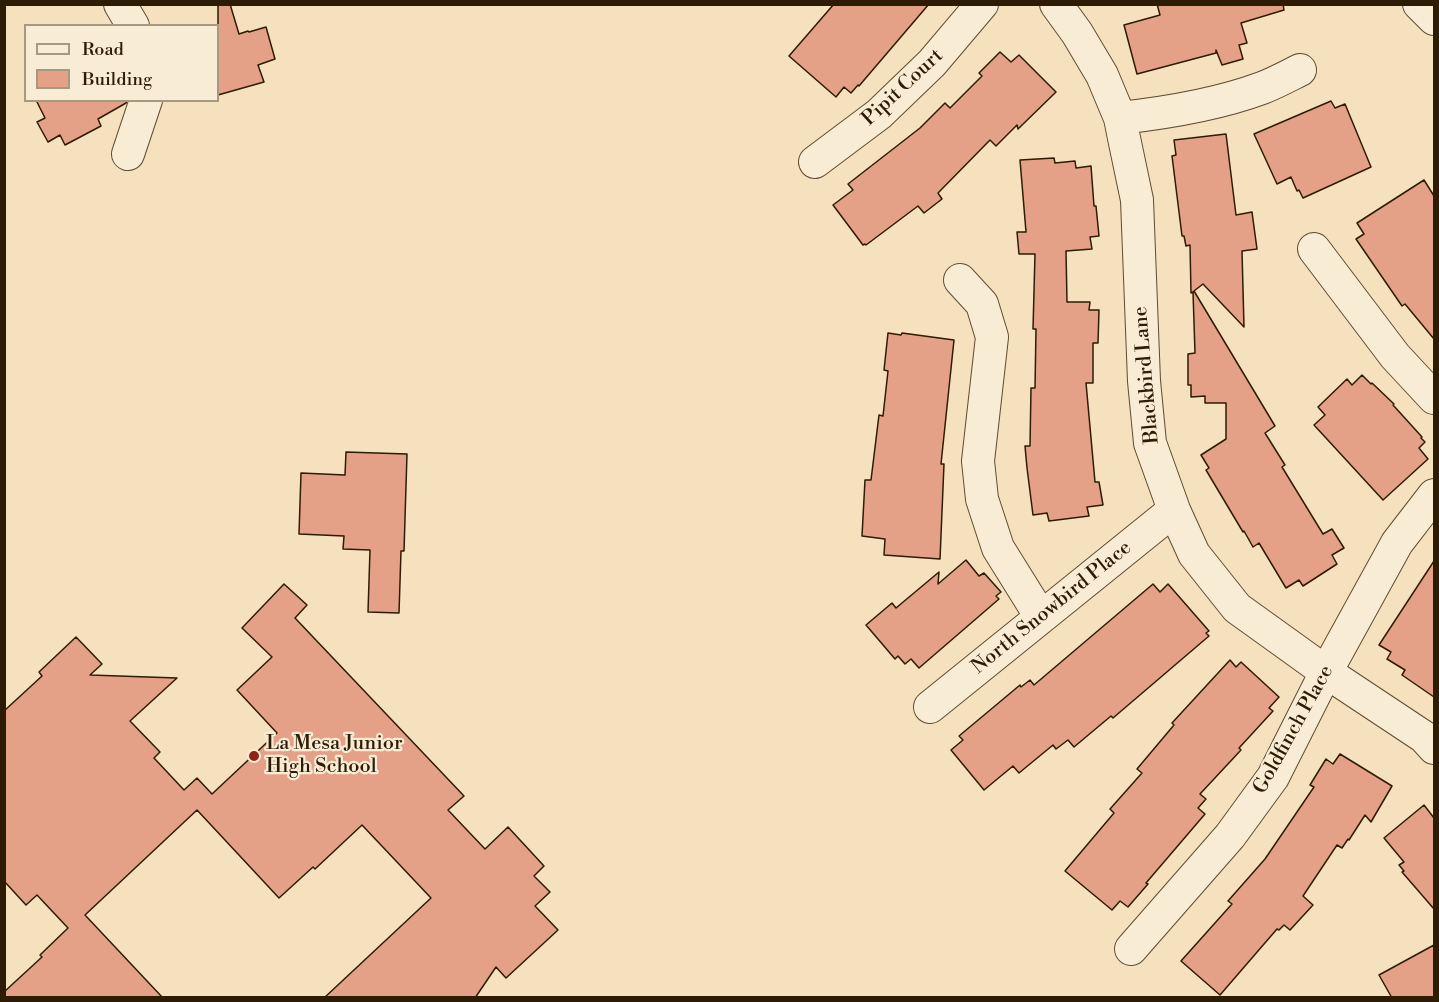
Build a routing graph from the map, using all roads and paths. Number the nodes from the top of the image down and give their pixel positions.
1 (120, 4) edge
2 (982, 4) edge
3 (1056, 4) edge
4 (1419, 4) edge
5 (1434, 19) edge
6 (132, 24) edge
7 (1300, 70) dead end
8 (145, 102) edge
9 (1119, 118) junction
10 (128, 154) dead end
11 (814, 162) dead end
12 (1314, 249) dead end
13 (960, 280) dead end
14 (1434, 398) edge
15 (1434, 495) edge
16 (1174, 510) junction
17 (1041, 617) junction
18 (1326, 672) junction
19 (930, 707) dead end
20 (1434, 748) edge
21 (1131, 949) dead end

1 - 6 street
2 - 11 street, Pipit Court
3 - 9 street, Blackbird Lane
4 - 5 street
7 - 9 street
8 - 10 street
9 - 16 street, Blackbird Lane
12 - 14 street
13 - 17 street
15 - 18 street, Goldfinch Place
16 - 17 street, North Snowbird Place
16 - 18 street, Blackbird Lane
17 - 19 street, North Snowbird Place
18 - 20 street, Blackbird Lane
18 - 21 street, Goldfinch Place

